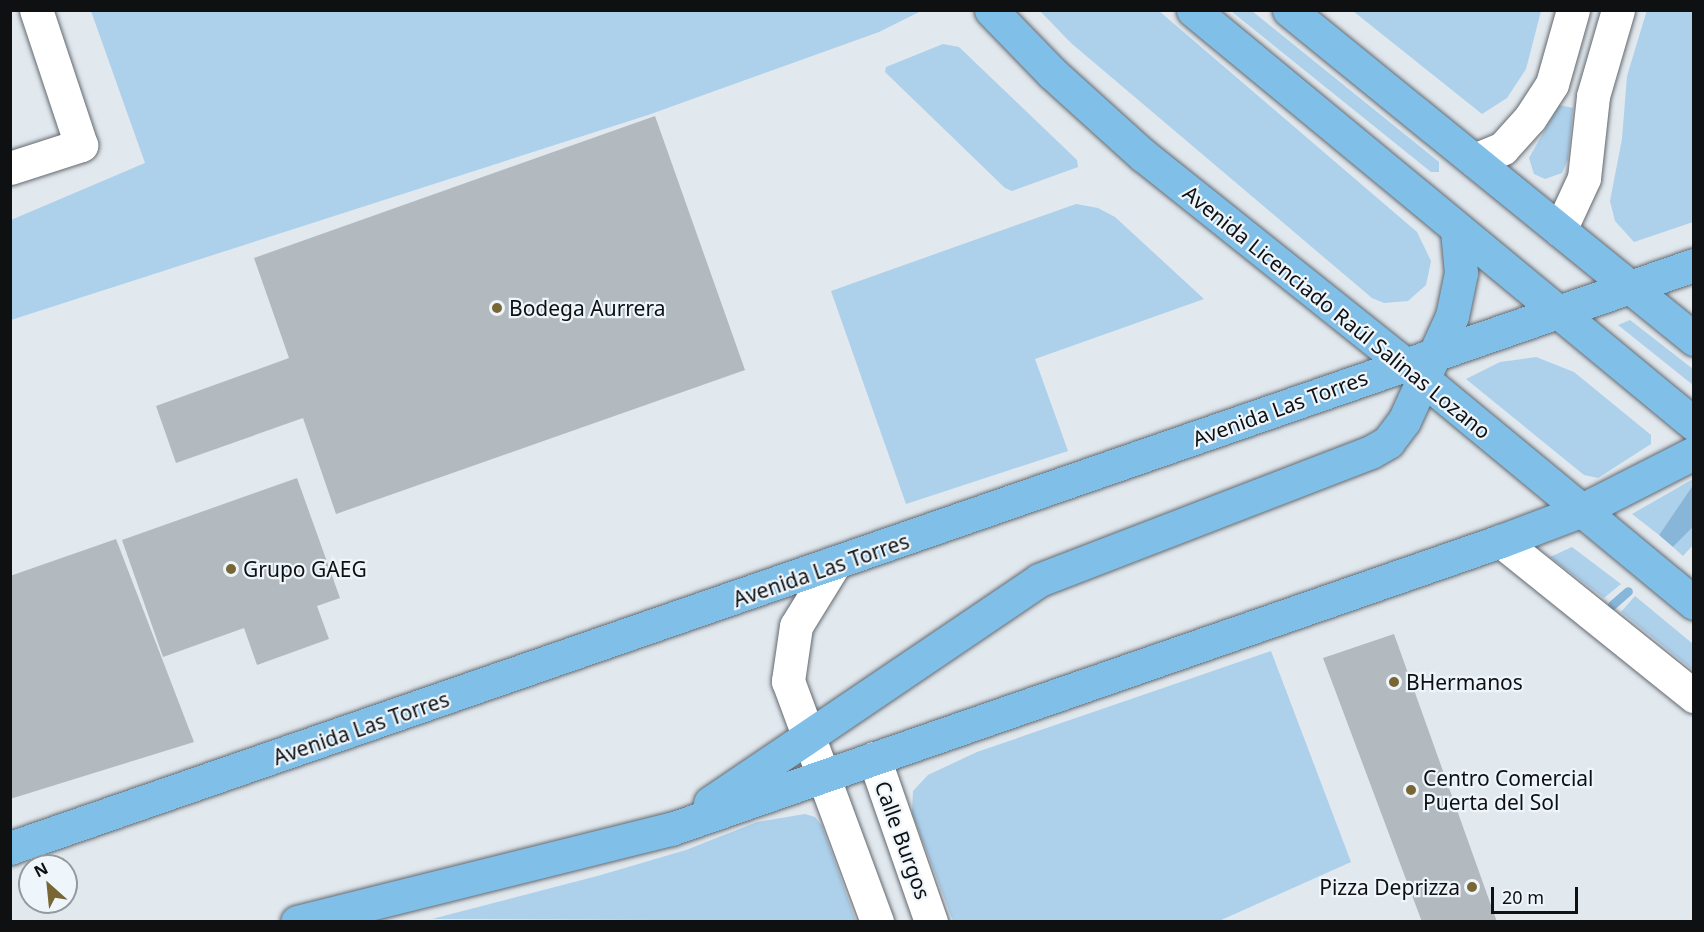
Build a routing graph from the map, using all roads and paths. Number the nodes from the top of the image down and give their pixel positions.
1 (36, 10) edge
2 (991, 10) edge
3 (1193, 10) edge
4 (1289, 10) edge
5 (1573, 10) edge
6 (1618, 10) edge
7 (1552, 84) junction
8 (1593, 96) junction
9 (1474, 160) junction
10 (10, 168) edge
11 (1560, 230) junction
12 (1457, 231) junction
13 (1694, 265) edge
14 (1630, 288) junction
15 (1561, 313) junction
16 (1694, 339) edge
17 (1370, 376) junction
18 (1419, 376) junction
19 (1694, 424) edge
20 (1694, 453) edge
21 (1580, 511) junction
22 (1501, 541) junction
23 (832, 566) junction
24 (1694, 603) edge
25 (1694, 696) edge
26 (807, 737) junction
27 (874, 759) junction
28 (825, 775) junction
29 (671, 829) junction
30 (10, 848) edge
31 (376, 912) edge
32 (297, 921) edge
33 (877, 921) edge
34 (932, 921) edge

1 - 10 street
2 - 18 main road, Avenida Licenciado Raúl Salinas Lozano
3 - 12 main road
4 - 9 main road
5 - 7 street
6 - 8 street
7 - 8 street
7 - 9 street
8 - 11 street
9 - 11 main road
11 - 14 main road
12 - 15 main road
12 - 18 main road
13 - 14 main road
14 - 15 main road, Avenida Las Torres
14 - 16 main road
15 - 18 main road, Avenida Las Torres
15 - 19 main road
17 - 18 main road, Avenida Las Torres
17 - 18 main road
17 - 23 main road, Avenida Las Torres
18 - 21 main road, Avenida Licenciado Raúl Salinas Lozano
18 - 26 main road
20 - 21 main road
21 - 22 main road
21 - 24 main road, Avenida Licenciado Raúl Salinas Lozano
22 - 25 street
22 - 27 main road
23 - 26 street
23 - 30 main road, Avenida Las Torres
26 - 28 street
26 - 29 main road
27 - 28 main road
27 - 34 street, Calle Burgos
28 - 29 main road
28 - 33 street
29 - 31 main road
31 - 32 main road

